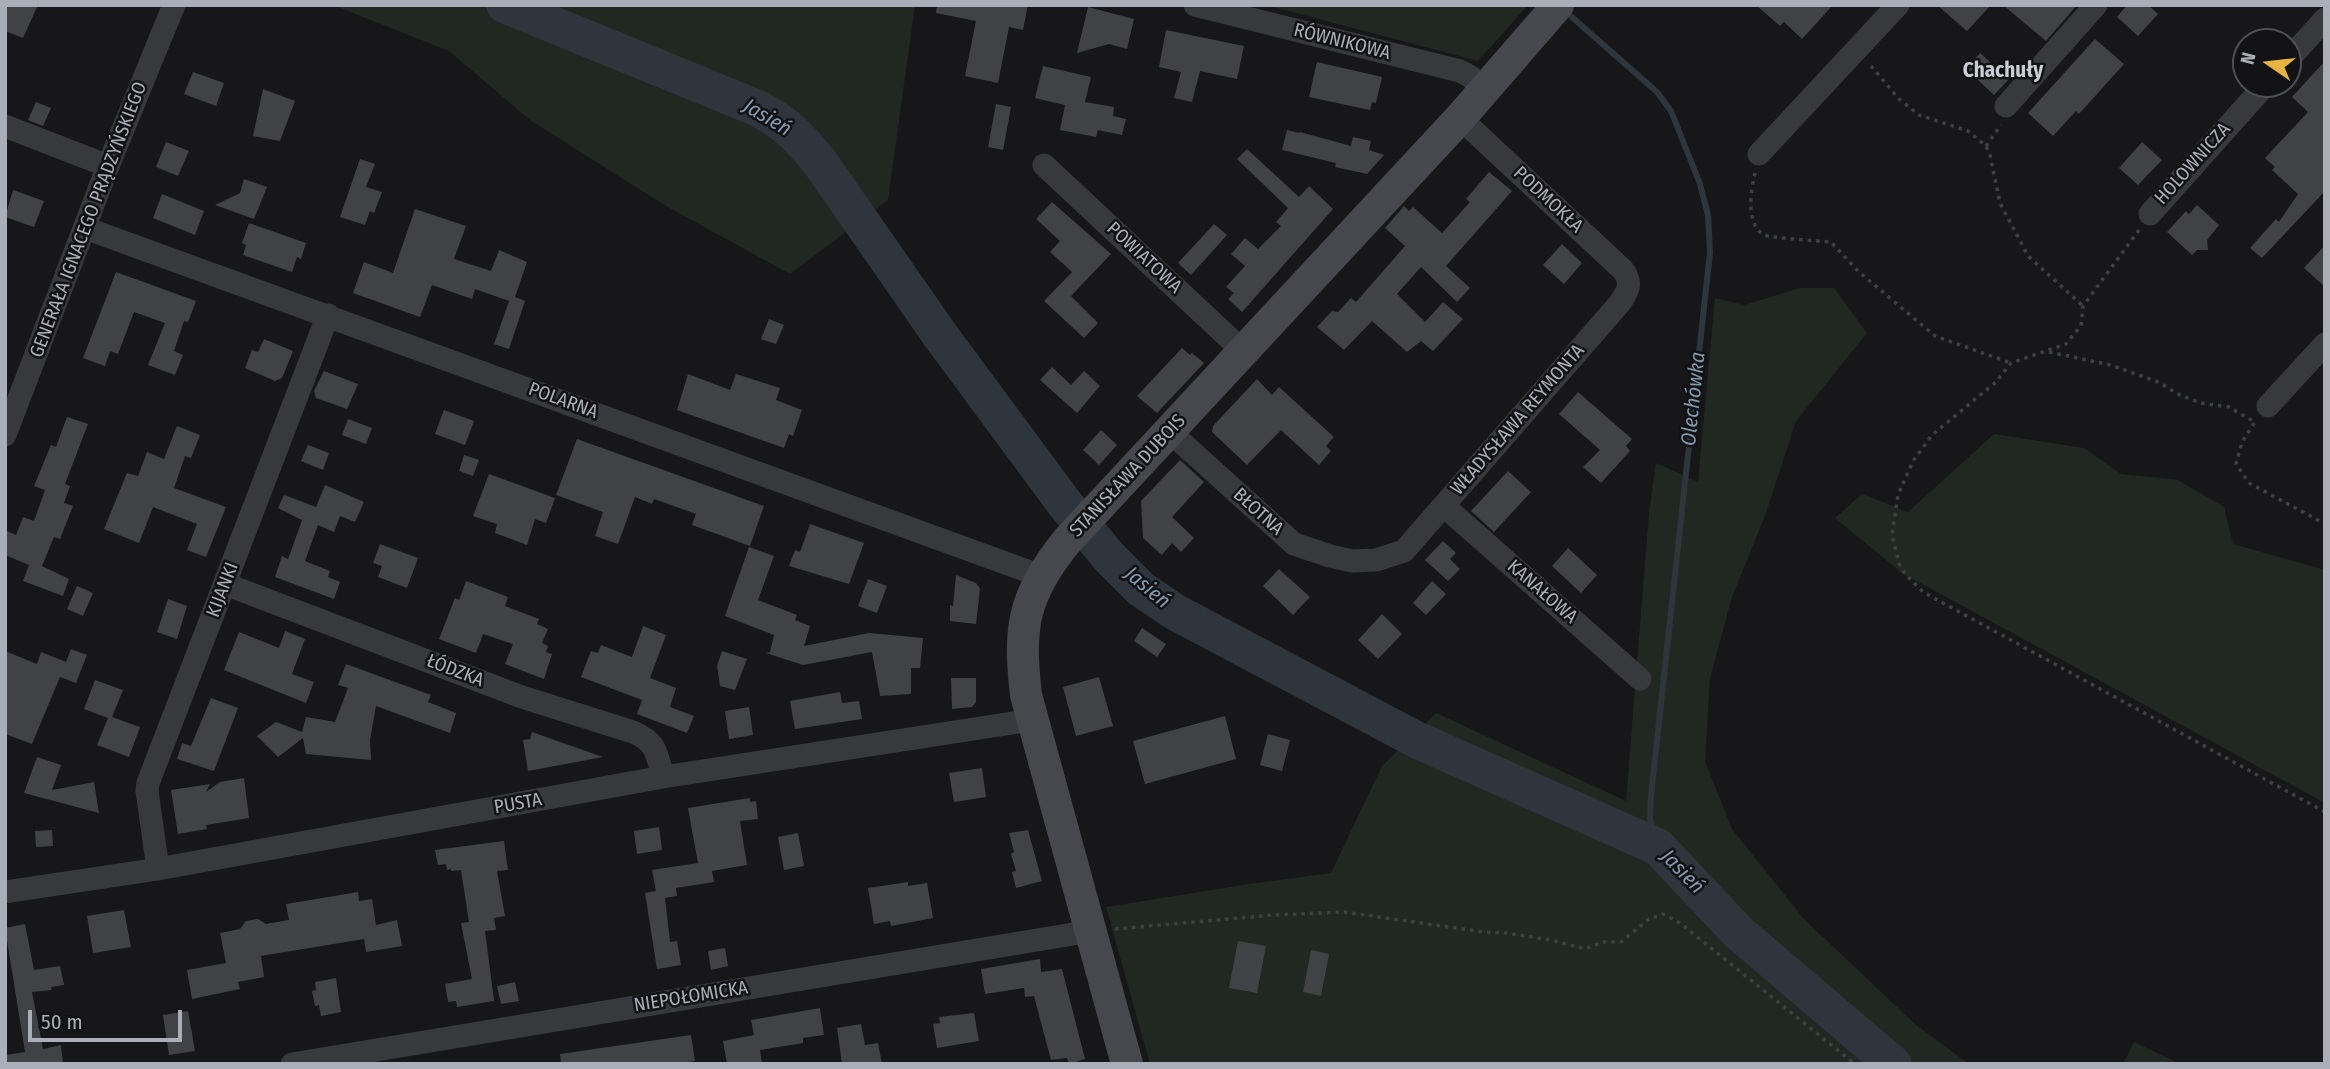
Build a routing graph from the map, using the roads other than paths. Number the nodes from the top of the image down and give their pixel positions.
1 (174, 5) edge
2 (1195, 5) edge
3 (1898, 5) edge
4 (2096, 5) edge
5 (1552, 13) edge
6 (2325, 19) edge
7 (2302, 44) edge
8 (1483, 89) junction
9 (2254, 98) edge
10 (2006, 106) dead end
11 (1460, 118) junction
12 (5, 126) edge
13 (1759, 154) road end
14 (1044, 165) dead end
15 (108, 166) junction
16 (2150, 214) road end
17 (85, 228) junction
18 (1629, 287) joint
19 (328, 315) junction
20 (2325, 344) edge
21 (1243, 351) junction
22 (2268, 405) dead end
23 (1169, 431) junction
24 (5, 435) edge
25 (1444, 506) junction
26 (1404, 551) joint
27 (1041, 576) junction
28 (225, 584) junction
29 (1640, 678) dead end
30 (1032, 720) junction
31 (663, 777) junction
32 (158, 869) junction
33 (5, 892) edge
34 (1091, 931) junction
35 (292, 1064) edge
36 (1128, 1064) edge

1 - 15 street, GENERAŁA IGNACEGO PRĄDZYŃSKIEGO
2 - 8 street, RÓWNIKOWA
3 - 13 street
4 - 10 street
5 - 8 street, STANISŁAWA DUBOIS
6 - 7 street
8 - 11 street, STANISŁAWA DUBOIS
9 - 16 street, HOLOWNICZA
11 - 18 street, PODMOKŁA
11 - 21 street, STANISŁAWA DUBOIS
12 - 15 street
14 - 21 street, POWIATOWA
15 - 17 street, GENERAŁA IGNACEGO PRĄDZYŃSKIEGO
17 - 19 street, POLARNA
17 - 24 street, GENERAŁA IGNACEGO PRĄDZYŃSKIEGO
18 - 25 street, WŁADYSŁAWA REYMONTA
19 - 27 street, POLARNA
19 - 28 street, KIJANKI
20 - 22 street
21 - 23 street, STANISŁAWA DUBOIS
23 - 26 street, BŁOTNA
23 - 27 street, STANISŁAWA DUBOIS
25 - 26 street, WŁADYSŁAWA REYMONTA
25 - 29 street, KANAŁOWA
27 - 30 street, STANISŁAWA DUBOIS
28 - 31 street, ŁÓDZKA
28 - 32 street, KIJANKI
30 - 31 street, PUSTA
30 - 34 street, STANISŁAWA DUBOIS
31 - 32 street, PUSTA
32 - 33 street, PUSTA
34 - 35 street, NIEPOŁOMICKA
34 - 36 street, STANISŁAWA DUBOIS

